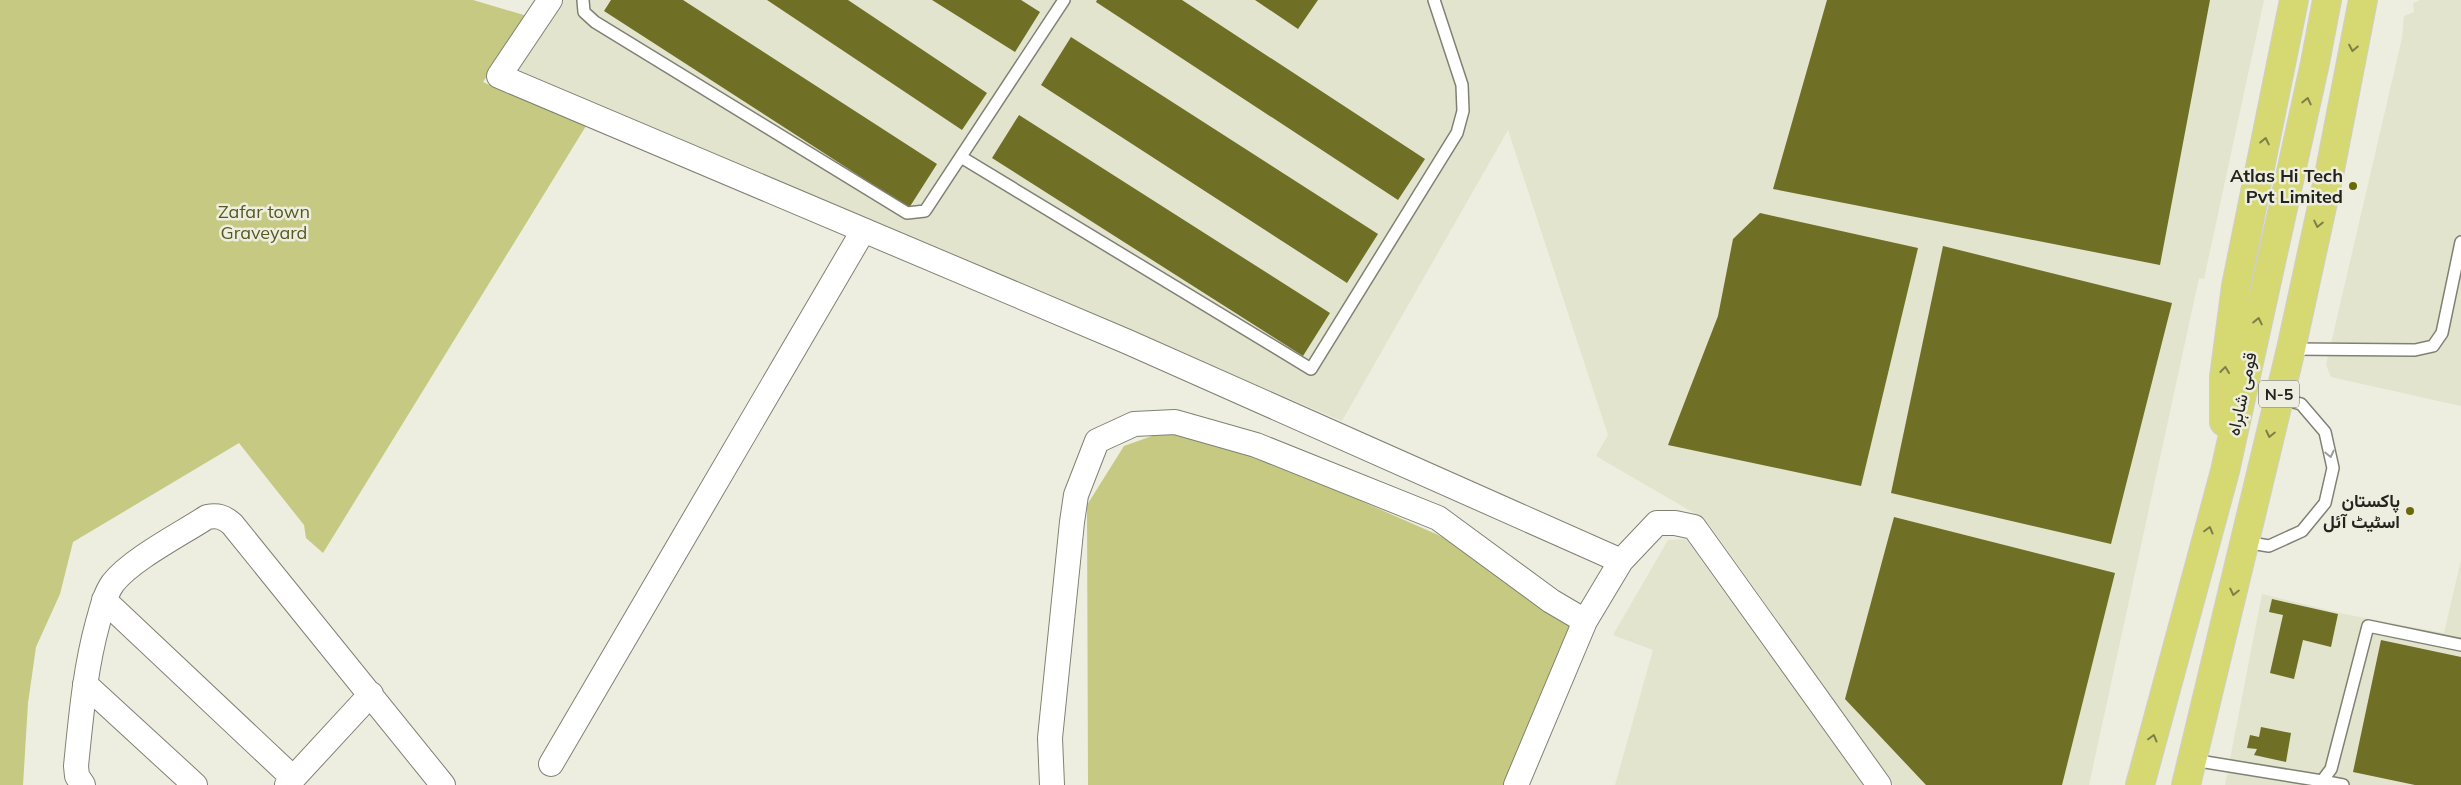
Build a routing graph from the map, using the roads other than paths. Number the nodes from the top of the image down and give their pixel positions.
1 (550, 0) edge
2 (582, 0) edge
3 (1064, 0) edge
4 (1434, 0) edge
5 (2294, 0) edge
6 (2327, 0) edge
7 (2362, 0) edge
8 (961, 157) junction
9 (863, 231) junction
10 (2461, 242) edge
11 (2291, 349) junction
12 (2278, 398) junction
13 (2225, 472) junction
14 (2245, 542) junction
15 (1621, 561) junction
16 (104, 600) junction
17 (1586, 621) junction
18 (2461, 645) edge
19 (85, 684) junction
20 (371, 694) junction
21 (551, 764) dead end
22 (2189, 772) edge
23 (2322, 781) junction
24 (290, 782) edge
25 (83, 785) edge
26 (195, 785) edge
27 (443, 785) edge
28 (1052, 785) edge
29 (1516, 785) edge
30 (1879, 785) edge
31 (2140, 785) edge
32 (2343, 785) edge

1 - 9 street
2 - 8 lane
3 - 8 lane
4 - 8 lane
13 -> 5 highway
13 -> 6 highway, قومی شاہراہ / N-5
7 -> 11 highway, قومی شاہراہ / N-5
9 - 15 street
9 - 21 street
10 - 11 lane
11 - 12 highway, قومی شاہراہ / N-5
12 -> 14 highway, قومی شاہراہ / N-5
12 -> 14 lane
31 -> 13 highway, قومی شاہراہ / N-5
14 -> 22 highway, قومی شاہراہ / N-5
15 - 17 street
15 - 30 street
16 - 19 street
16 - 20 street
16 - 24 street
17 - 28 street
17 - 29 street
18 - 23 lane
19 - 25 street
19 - 26 street
20 - 24 street
20 - 27 street
22 - 23 lane
23 - 32 lane

